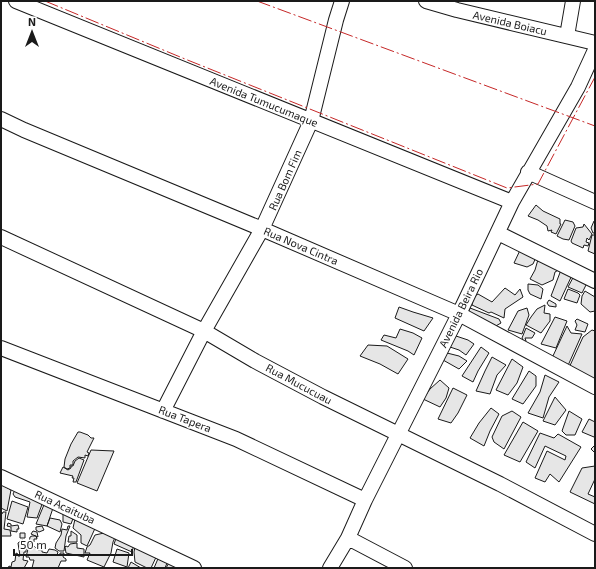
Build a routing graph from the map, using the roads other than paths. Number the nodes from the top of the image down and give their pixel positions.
1 (16, 1) edge
2 (342, 1) edge
3 (426, 1) edge
4 (573, 1) edge
5 (458, 5) edge
6 (568, 36) junction
7 (595, 43) edge
8 (593, 58) edge
9 (1, 120) edge
10 (311, 121) junction
11 (528, 172) junction
12 (512, 202) junction
13 (595, 202) edge
14 (262, 229) junction
15 (498, 233) junction
16 (1, 237) edge
17 (595, 281) edge
18 (459, 314) junction
19 (204, 331) junction
20 (1, 348) edge
21 (595, 387) edge
22 (163, 411) junction
23 (398, 434) junction
24 (1, 477) edge
25 (364, 500) junction
26 (595, 534) edge
27 (348, 538) junction
28 (194, 568) edge
29 (330, 568) edge
30 (405, 568) edge

1 - 10 street, Avenida Tumucumaque
2 - 10 street, Rua Bom Fim
3 - 5 street, Avenida Boiacu
4 - 6 street
5 - 6 street, Avenida Boiacu
6 - 7 street, Avenida Boiacu
8 - 11 street, Avenida Beira Rio
9 - 14 street, Rua Nova Cintra
10 - 12 street, Avenida Tumucumaque
10 - 14 street, Rua Bom Fim
11 - 12 street, Avenida Beira Rio
11 - 13 street
12 - 15 street, Avenida Beira Rio
14 - 18 street, Rua Nova Cintra
14 - 19 street, Rua Bom Fim
15 - 17 street
15 - 18 street, Avenida Beira Rio
16 - 19 street, Rua Mucucuau
18 - 21 street, Rua Nova Cintra
18 - 23 street, Avenida Beira Rio
19 - 22 street, Rua Bom Fim
19 - 23 street, Rua Mucucuau
20 - 22 street, Rua Tapera
22 - 25 street, Rua Tapera
23 - 25 street, Avenida Beira Rio
23 - 26 street, Rua Mucucuau
24 - 28 street, Rua Acaituba
25 - 27 street, Avenida Beira Rio
27 - 29 street, Avenida Beira Rio
27 - 30 street

